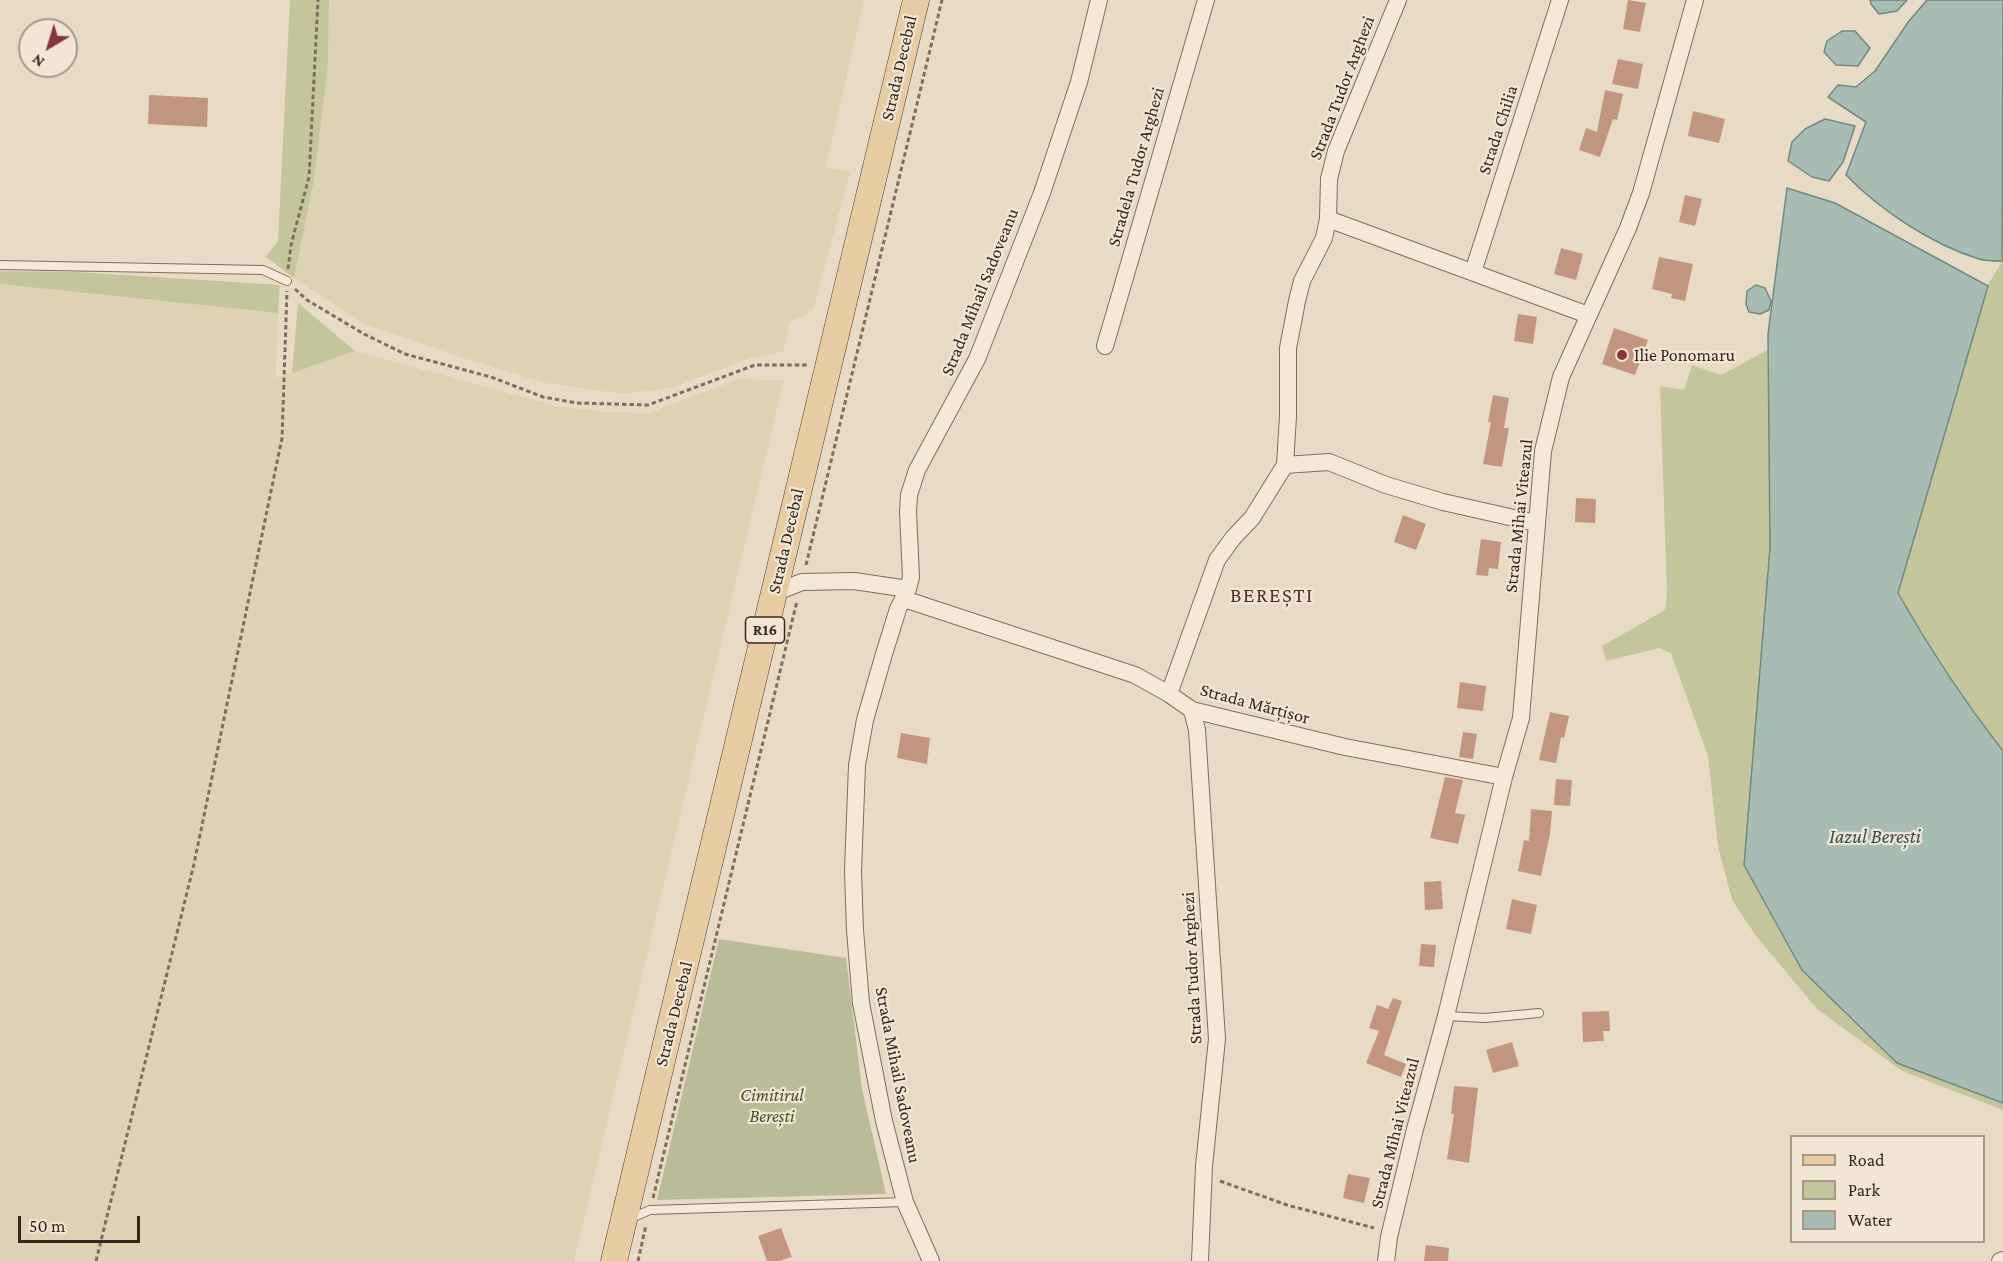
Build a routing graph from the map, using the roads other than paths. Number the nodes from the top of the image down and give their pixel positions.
1 (916, 0) edge
2 (1099, 0) edge
3 (1206, 0) edge
4 (1398, 0) edge
5 (1560, 0) edge
6 (1695, 0) edge
7 (1328, 219) junction
8 (0, 264) edge
9 (1473, 272) junction
10 (287, 281) road end
11 (1588, 315) junction
12 (1105, 346) dead end
13 (1285, 465) junction
14 (1536, 523) junction
15 (774, 593) junction
16 (906, 594) junction
17 (1169, 694) junction
18 (1192, 710) junction
19 (1504, 777) junction
20 (1539, 1013) dead end
21 (1446, 1016) junction
22 (905, 1202) junction
23 (623, 1222) junction
24 (614, 1261) edge
25 (932, 1261) edge
26 (1200, 1261) edge
27 (1386, 1261) edge

1 - 15 main road, Strada Decebal / R16
2 - 16 street, Strada Mihail Sadoveanu
3 - 12 street, Stradela Tudor Arghezi
4 - 7 street, Strada Tudor Arghezi
5 - 9 street, Strada Chilia
6 - 11 street, Strada Mihai Viteazul
7 - 9 street
7 - 13 street, Strada Tudor Arghezi
8 - 10 lane
9 - 11 street
11 - 14 street, Strada Mihai Viteazul
13 - 14 street
13 - 17 street, Strada Tudor Arghezi
14 - 19 street, Strada Mihai Viteazul
15 - 16 street, Strada Mărțișor
15 - 23 main road, Strada Decebal / R16
16 - 17 street, Strada Mărțișor
16 - 22 street, Strada Mihail Sadoveanu
17 - 18 street, Strada Mărțișor
18 - 19 street, Strada Mărțișor
18 - 26 street, Strada Tudor Arghezi
19 - 21 street, Strada Mihai Viteazul
20 - 21 lane
21 - 27 street, Strada Mihai Viteazul
22 - 23 lane
22 - 25 street, Strada Mihail Sadoveanu
23 - 24 main road, Strada Decebal / R16

